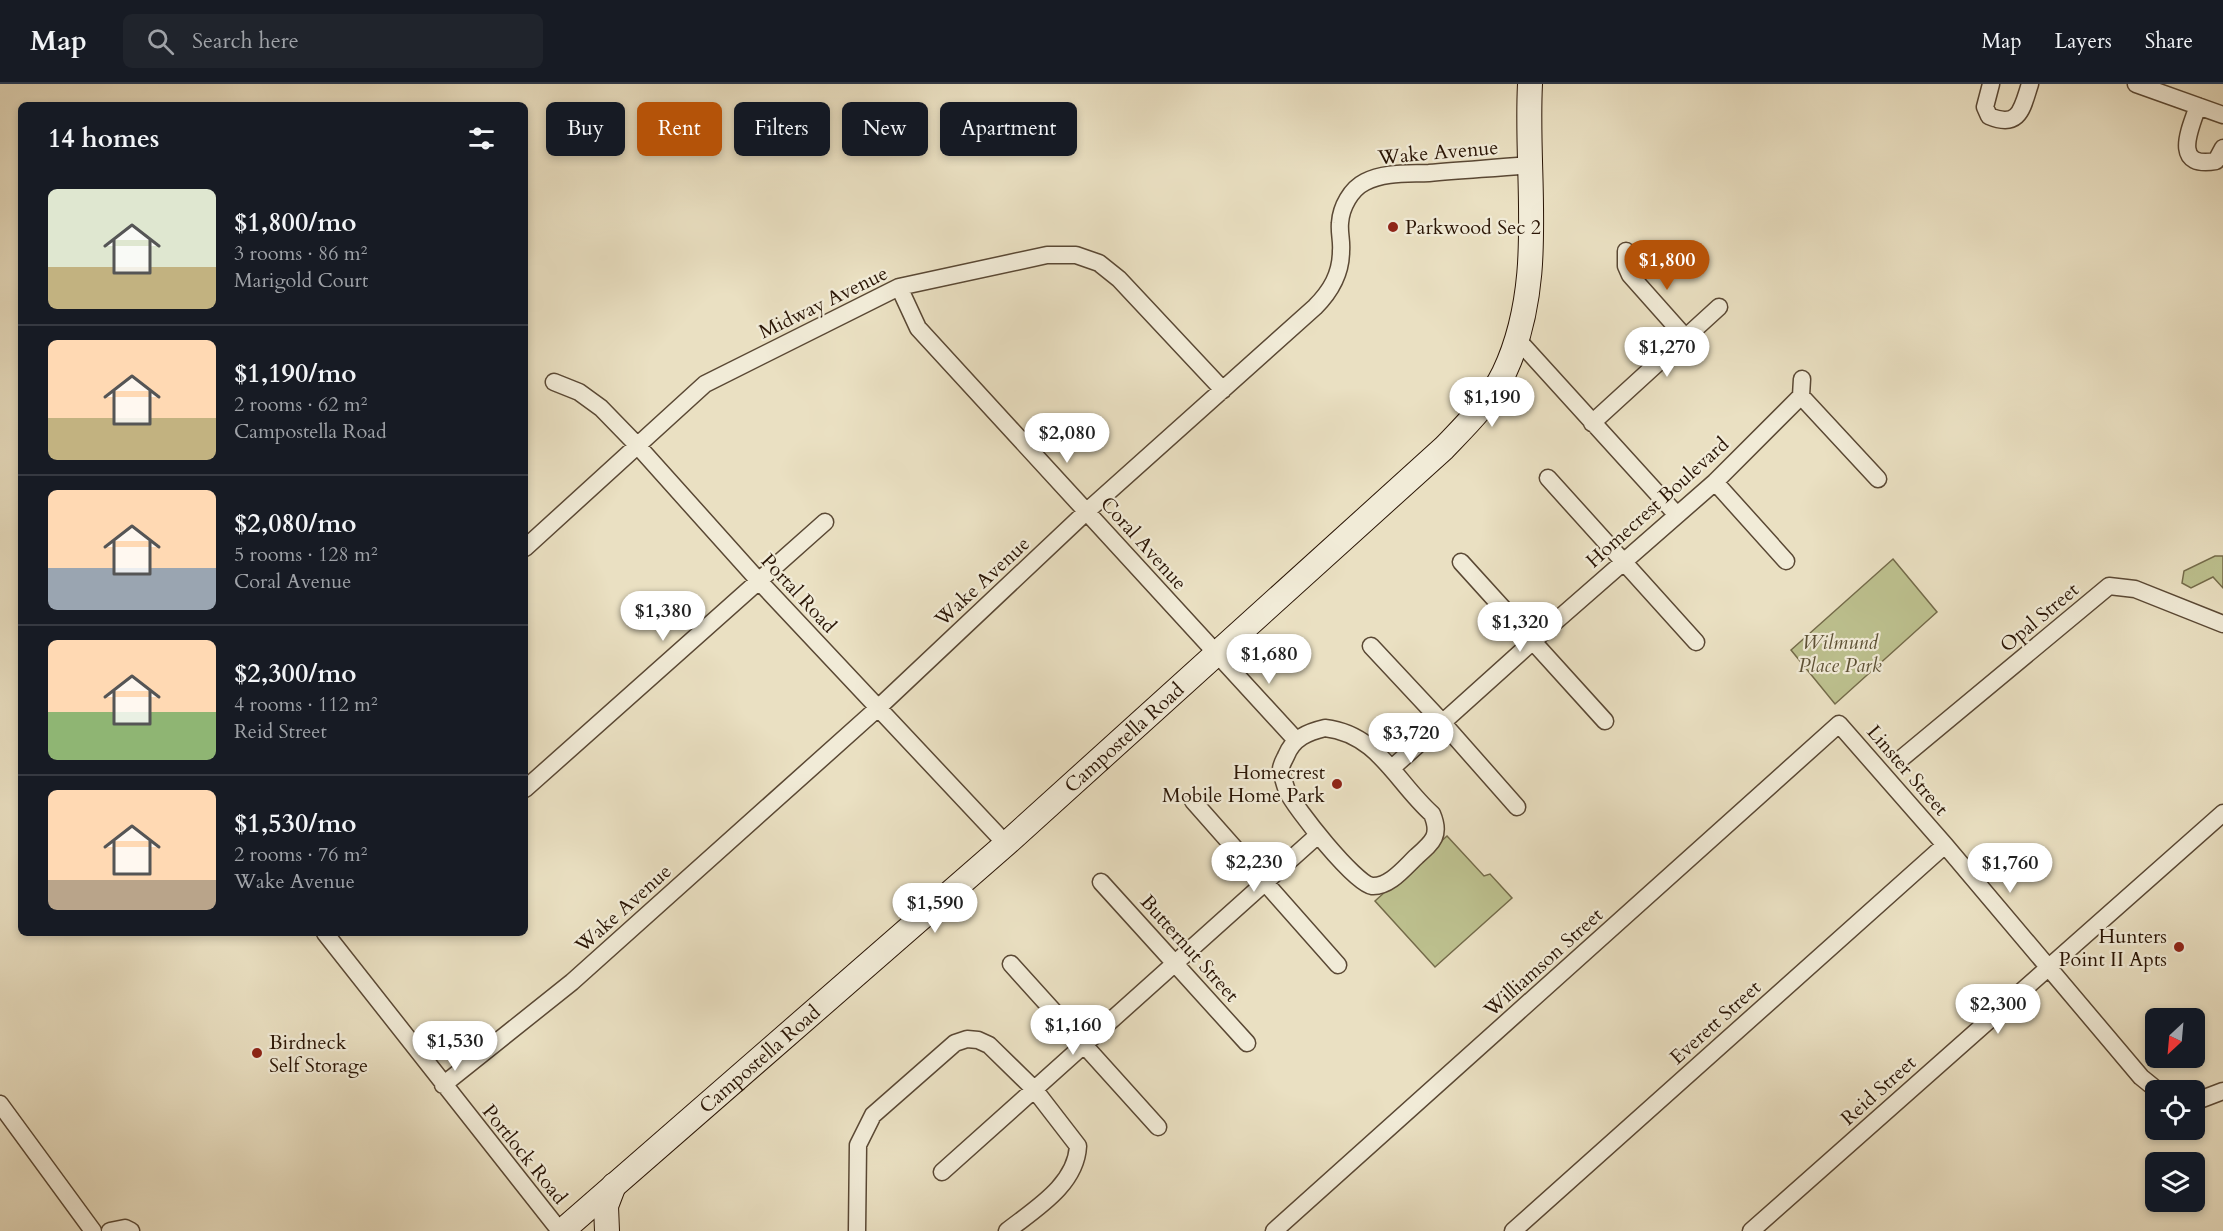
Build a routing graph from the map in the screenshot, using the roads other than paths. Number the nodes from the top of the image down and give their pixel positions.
1 (1530, 84) edge
2 (1991, 84) edge
3 (2030, 84) edge
4 (2136, 84) edge
5 (2161, 88) edge
6 (2198, 106) junction
7 (2223, 115) edge
8 (2223, 148) edge
9 (1530, 165) junction
10 (1626, 252) dead end
11 (899, 287) junction
12 (1719, 307) dead end
13 (1686, 338) junction
14 (1517, 339) junction
15 (554, 382) dead end
16 (1223, 390) junction
17 (1592, 423) junction
18 (637, 445) junction
19 (1548, 478) dead end
20 (1878, 479) dead end
21 (1715, 482) junction
22 (1086, 512) junction
23 (1676, 514) junction
24 (825, 522) dead end
25 (528, 545) edge
26 (1624, 561) junction
27 (1786, 561) dead end
28 (1461, 562) dead end
29 (758, 580) junction
30 (2223, 624) edge
31 (1532, 642) junction
32 (1696, 642) dead end
33 (1371, 646) dead end
34 (1216, 654) junction
35 (878, 708) junction
36 (1605, 721) dead end
37 (1442, 722) junction
38 (1839, 724) joint
39 (1296, 740) junction
40 (1902, 758) dead end
41 (1392, 768) junction
42 (528, 786) edge
43 (1193, 801) dead end
44 (1517, 807) dead end
45 (2223, 813) edge
46 (1318, 834) junction
47 (1005, 844) junction
48 (1945, 844) junction
49 (1266, 881) junction
50 (1101, 882) dead end
51 (334, 936) edge
52 (1175, 963) junction
53 (1011, 964) dead end
54 (1338, 965) dead end
55 (2049, 967) junction
56 (1084, 1043) junction
57 (1247, 1043) dead end
58 (2145, 1080) edge
59 (443, 1084) junction
60 (1034, 1089) junction
61 (2223, 1091) edge
62 (2205, 1098) edge
63 (0, 1104) edge
64 (1158, 1127) dead end
65 (942, 1172) dead end
66 (614, 1185) junction
67 (93, 1231) edge
68 (110, 1231) edge
69 (131, 1231) edge
70 (561, 1231) edge
71 (607, 1231) edge
72 (857, 1231) edge
73 (1007, 1231) edge
74 (1274, 1231) edge
75 (1513, 1231) edge
76 (1751, 1231) edge

1 - 9 main road, Campostella Road
2 - 3 street
4 - 5 street
5 - 6 street
6 - 7 street
6 - 8 street
9 - 14 main road, Campostella Road
9 - 16 street, Wake Avenue
10 - 13 street
11 - 16 street, Midway Avenue
11 - 18 street, Midway Avenue
11 - 22 street, Coral Avenue
12 - 13 street
13 - 17 street
14 - 17 street
14 - 34 main road, Campostella Road
15 - 18 street, Portal Road
16 - 22 street, Wake Avenue
17 - 23 street
18 - 25 street, Midway Avenue
18 - 29 street, Portal Road
19 - 26 street
20 - 21 street, Homecrest Boulevard
21 - 23 street, Homecrest Boulevard
21 - 27 street
22 - 34 street, Coral Avenue
22 - 35 street, Wake Avenue
23 - 26 street, Homecrest Boulevard
24 - 29 street
26 - 31 street, Homecrest Boulevard
26 - 32 street
28 - 31 street
29 - 35 street, Portal Road
29 - 42 street
30 - 40 street, Opal Street
31 - 36 street
31 - 37 street, Homecrest Boulevard
33 - 37 street
34 - 39 street, Coral Avenue
34 - 47 main road, Campostella Road
35 - 47 street, Portal Road
35 - 59 street, Wake Avenue
37 - 41 street, Homecrest Boulevard
37 - 44 street
38 - 48 street, Linster Street
38 - 74 street, Williamson Street
39 - 41 street
39 - 46 street
41 - 46 street
43 - 49 street
45 - 55 street, Reid Street
46 - 49 street
47 - 66 main road, Campostella Road
48 - 55 street, Linster Street
48 - 75 street, Everett Street
49 - 52 street
49 - 54 street
50 - 52 street, Butternut Street
51 - 59 street, Portlock Road
52 - 56 street
52 - 57 street, Butternut Street
53 - 56 street
55 - 58 street, Linster Street
55 - 76 street, Reid Street
56 - 60 street
56 - 64 street
59 - 70 street, Portlock Road
60 - 65 street
60 - 72 street
60 - 73 street
61 - 62 street
63 - 67 street
66 - 70 main road, Campostella Road
66 - 71 main road
68 - 69 street

